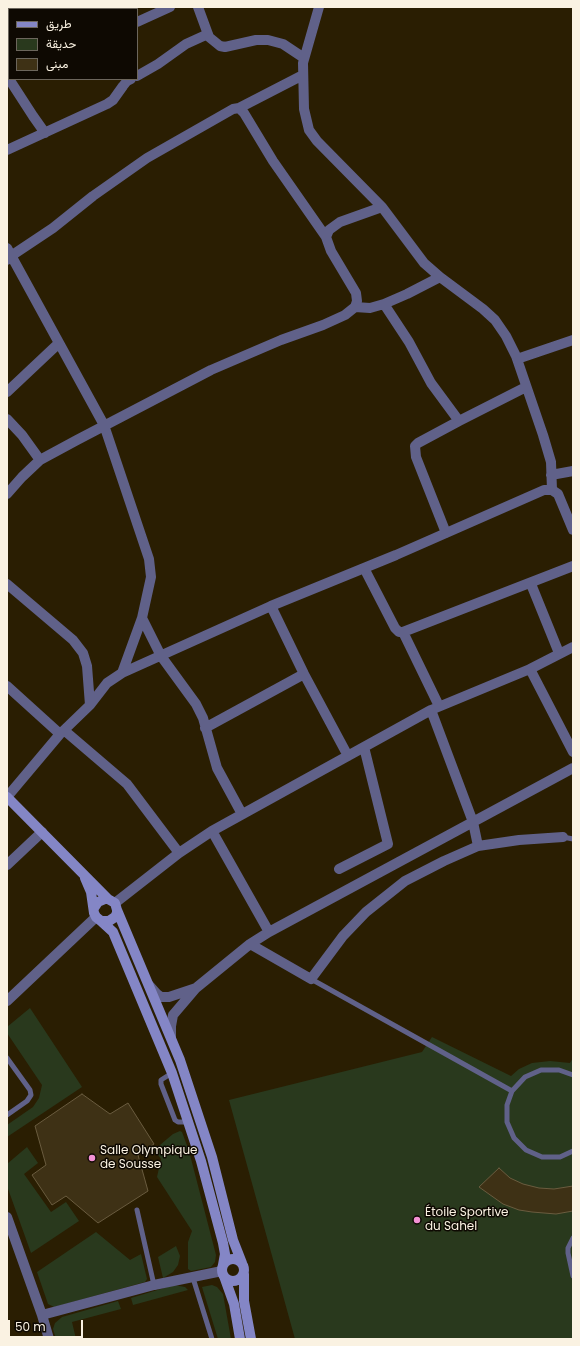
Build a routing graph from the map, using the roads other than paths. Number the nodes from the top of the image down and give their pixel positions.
1 (170, 7) edge
2 (198, 7) edge
3 (319, 7) edge
4 (138, 22) edge
5 (208, 34) junction
6 (304, 58) junction
7 (138, 75) edge
8 (303, 75) junction
9 (129, 80) edge
10 (12, 82) edge
11 (239, 108) junction
12 (45, 133) junction
13 (7, 150) edge
14 (382, 207) junction
15 (326, 237) junction
16 (8, 255) edge
17 (440, 277) junction
18 (384, 304) junction
19 (355, 307) junction
20 (573, 340) edge
21 (59, 344) junction
22 (517, 360) junction
23 (526, 387) junction
24 (7, 392) edge
25 (7, 419) edge
26 (459, 420) junction
27 (104, 425) junction
28 (40, 460) junction
29 (573, 471) edge
30 (551, 475) junction
31 (552, 490) junction
32 (7, 494) edge
33 (573, 530) edge
34 (446, 533) junction
35 (573, 566) edge
36 (364, 568) junction
37 (7, 584) edge
38 (531, 584) junction
39 (271, 606) junction
40 (142, 618) junction
41 (404, 632) junction
42 (573, 647) edge
43 (559, 653) junction
44 (161, 656) junction
45 (530, 669) junction
46 (122, 673) junction
47 (304, 674) junction
48 (7, 686) edge
49 (90, 705) junction
50 (435, 708) junction
51 (205, 728) junction
52 (63, 732) junction
53 (364, 748) junction
54 (573, 752) edge
55 (348, 756) junction
56 (573, 768) edge
57 (7, 797) edge
58 (242, 814) junction
59 (473, 822) junction
60 (212, 831) junction
61 (42, 832) junction
62 (568, 838) edge
63 (478, 846) junction
64 (179, 854) junction
65 (7, 865) edge
66 (339, 869) dead end
67 (85, 877) junction
68 (113, 904) junction
69 (97, 915) junction
70 (269, 932) junction
71 (250, 944) junction
72 (311, 979) junction
73 (149, 985) junction
74 (196, 988) junction
75 (9, 995) edge
76 (171, 1037) junction
77 (7, 1058) edge
78 (172, 1073) junction
79 (573, 1075) edge
80 (512, 1091) junction
81 (7, 1115) edge
82 (189, 1122) junction
83 (573, 1151) edge
84 (137, 1210) dead end
85 (7, 1217) edge
86 (573, 1238) edge
87 (242, 1263) junction
88 (223, 1271) junction
89 (244, 1274) junction
90 (573, 1276) edge
91 (193, 1278) junction
92 (154, 1285) junction
93 (42, 1315) junction
94 (49, 1339) edge
95 (212, 1339) edge
96 (240, 1339) edge
97 (251, 1339) edge

1 - 4 street
2 - 5 street
3 - 6 street
5 - 6 street
5 - 7 street
6 - 8 street
8 - 11 street
8 - 14 street
9 - 12 street
10 - 12 street
11 - 15 street
11 - 16 street
12 - 13 street
14 - 15 street
14 - 17 street
15 - 19 street
16 - 21 street
17 - 18 street
17 - 22 street
18 - 19 street
18 - 26 street
19 - 27 street
20 - 22 street
21 - 24 street
21 - 27 street
22 - 23 street
23 - 26 street
23 - 30 street
25 - 28 street
26 - 34 street
27 - 28 street
27 - 40 street
28 - 32 street
29 - 30 street
30 - 31 street
31 - 33 street
31 - 34 street
34 - 36 street
35 - 38 street
36 - 39 street
36 - 41 street
37 - 49 street
38 - 41 street
38 - 43 street
39 - 44 street
39 - 47 street
40 - 44 street
40 - 46 street
41 - 50 street
42 - 43 street
43 - 45 street
44 - 46 street
44 - 51 street
45 - 50 street
45 - 54 street
46 - 49 street
47 - 51 street
47 - 55 street
48 - 52 street
49 - 52 street
50 - 53 street
50 - 59 street
51 - 58 street
52 - 57 street
52 - 64 street
53 - 55 street
53 - 66 street
55 - 58 street
56 - 59 street
57 - 61 main road
58 - 60 street
59 - 63 street
59 - 70 street
60 - 64 street
60 - 70 street
61 - 65 street
61 - 67 main road
62 - 63 street
63 - 72 street
64 - 68 street
67 - 68 main road
67 - 69 main road
68 - 69 main road
68 - 69 main road
68 - 73 main road
69 - 75 street
69 - 78 main road
70 - 71 street
71 - 72 street
71 - 74 street
72 - 80 lane
73 - 74 street
73 - 76 main road
74 - 76 street
76 - 87 main road
77 - 81 lane
78 - 82 main road
78 - 82 lane
79 - 80 lane
80 - 83 lane
82 - 88 main road
84 - 92 lane
85 - 93 street
86 - 90 lane
87 - 88 main road
87 - 89 main road
88 - 89 main road
88 - 91 street
88 - 96 main road
89 - 97 main road
91 - 92 street
91 - 95 lane
92 - 93 street
93 - 94 street

